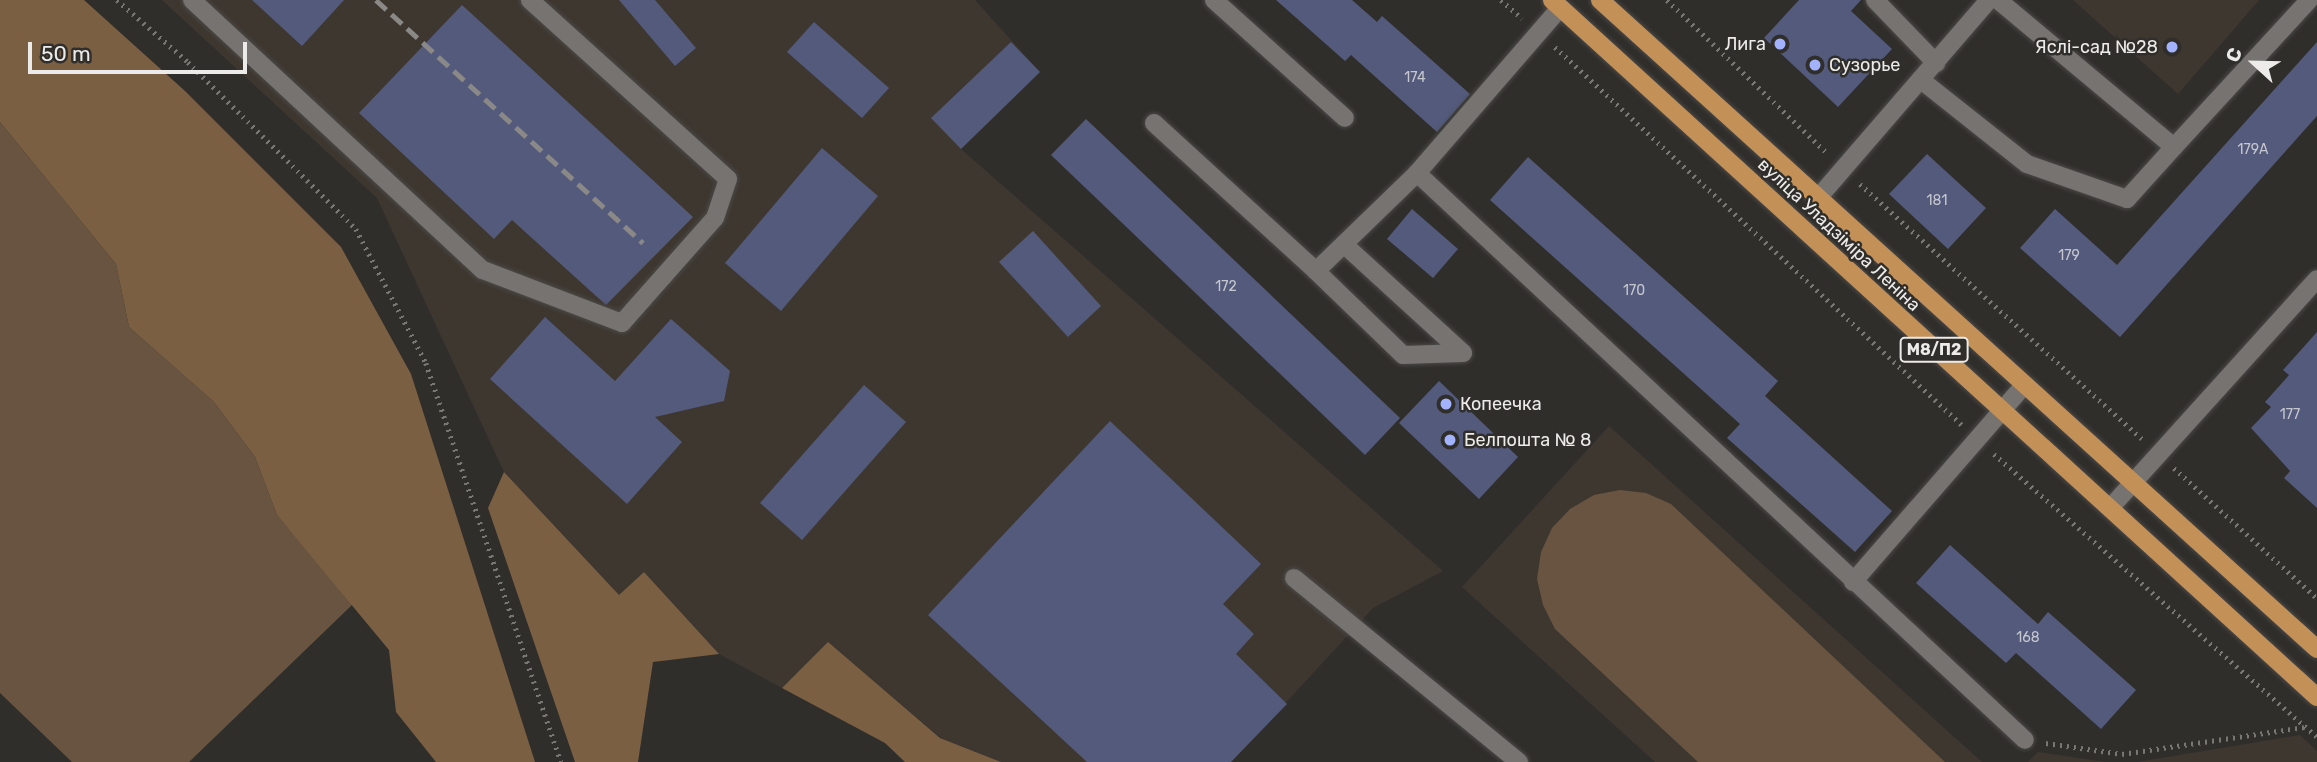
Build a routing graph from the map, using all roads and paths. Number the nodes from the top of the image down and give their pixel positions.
1 (117, 0) edge
2 (192, 0) edge
3 (530, 0) edge
4 (1214, 0) edge
5 (1501, 0) edge
6 (1600, 0) edge
7 (1667, 0) edge
8 (1875, 0) edge
9 (1989, 0) edge
10 (1998, 0) edge
11 (2309, 0) edge
12 (1556, 4) edge
13 (1538, 32) junction
14 (1936, 63) junction
15 (1921, 80) junction
16 (1345, 118) dead end
17 (1153, 123) dead end
18 (2174, 148) junction
19 (1842, 167) junction
20 (1416, 173) junction
21 (1818, 198) junction
22 (1346, 246) junction
23 (1316, 271) junction
24 (2317, 279) edge
25 (2024, 386) junction
26 (2003, 413) junction
27 (1978, 440) junction
28 (2159, 454) junction
29 (2135, 481) junction
30 (2112, 507) junction
31 (1294, 578) dead end
32 (1853, 582) junction
33 (2317, 598) edge
34 (2317, 649) edge
35 (2317, 697) edge
36 (2305, 726) junction
37 (2317, 737) edge
38 (2025, 740) joint
39 (561, 762) edge
40 (1519, 762) edge

1 - 39 path
2 - 3 lane
4 - 16 lane
5 - 13 path
6 - 21 main road, вуліца Уладзіміра Леніна / М8/П2
7 - 19 path
8 - 14 lane
9 - 14 lane
10 - 18 lane
11 - 18 lane
12 - 13 lane
12 - 26 main road, вуліца Уладзіміра Леніна / М8/П2
13 - 20 lane
13 - 27 path
14 - 15 lane
15 - 18 lane
15 - 19 lane
17 - 23 lane
19 - 21 lane
19 - 28 path
20 - 22 lane
20 - 32 lane
21 - 25 main road, вуліца Уладзіміра Леніна / М8/П2
22 - 23 lane
22 - 23 lane
24 - 28 lane
25 - 26 lane
25 - 29 main road, вуліца Уладзіміра Леніна / М8/П2
26 - 27 lane
26 - 30 main road, вуліца Уладзіміра Леніна / М8/П2
27 - 32 lane
27 - 36 path
28 - 29 lane
28 - 33 path
29 - 30 lane
29 - 34 main road, вуліца Уладзіміра Леніна / М8/П2
30 - 35 main road, вуліца Уладзіміра Леніна / М8/П2
31 - 40 lane
32 - 38 lane
36 - 37 path
36 - 38 path

